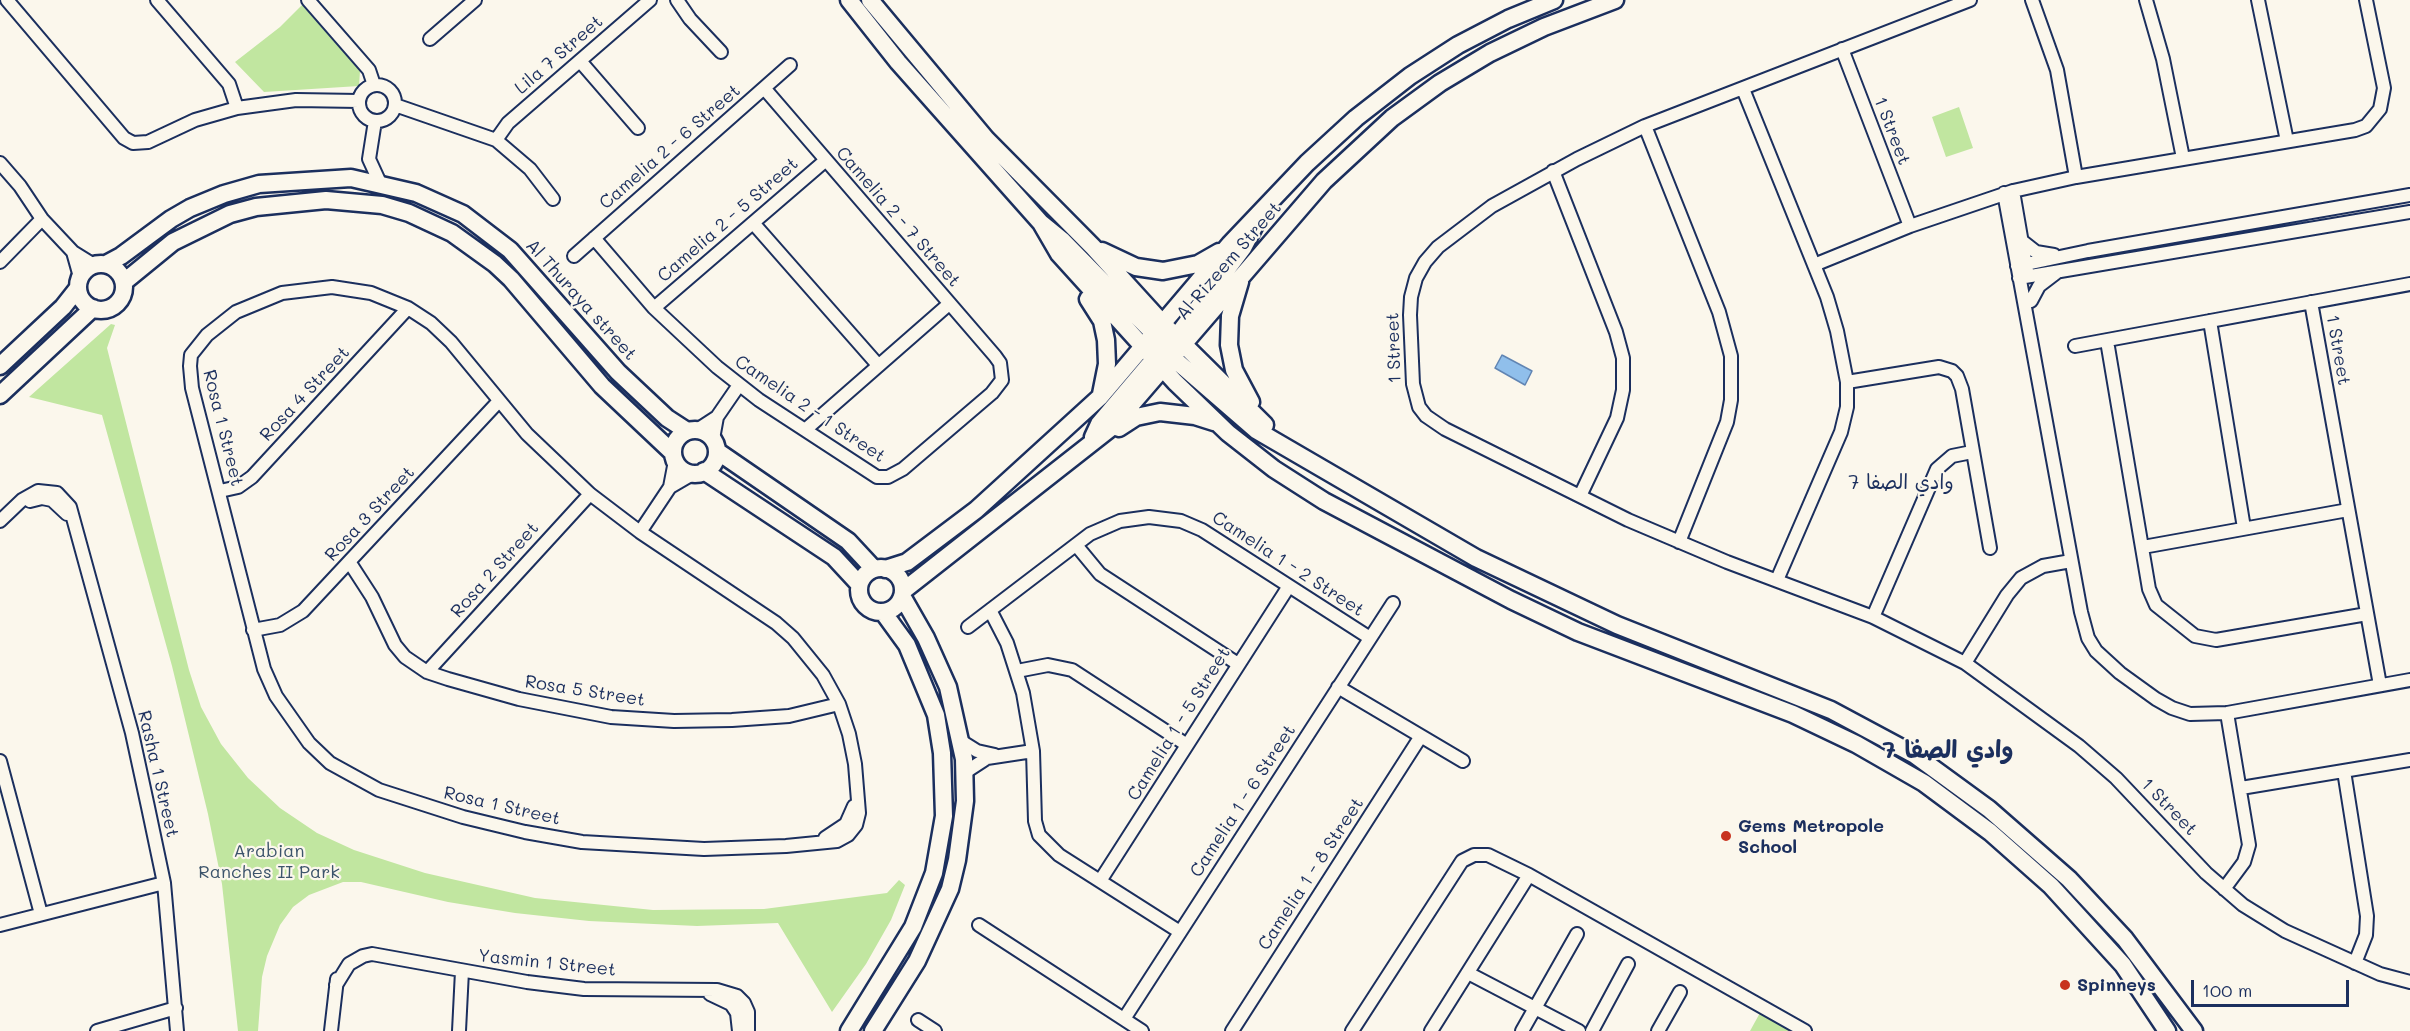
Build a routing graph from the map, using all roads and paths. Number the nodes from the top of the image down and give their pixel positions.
1 (7, 0) edge
2 (157, 0) edge
3 (308, 0) edge
4 (650, 0) edge
5 (677, 0) edge
6 (849, 0) edge
7 (870, 0) edge
8 (1554, 0) edge
9 (1615, 0) edge
10 (1970, 0) edge
11 (2032, 0) edge
12 (2146, 0) edge
13 (2258, 0) edge
14 (2366, 0) edge
15 (466, 3) edge
16 (430, 39) dead end
17 (1842, 49) junction
18 (721, 52) dead end
19 (580, 61) junction
20 (790, 66) dead end
21 (374, 85) junction
22 (764, 88) junction
23 (1743, 89) junction
24 (359, 101) junction
25 (395, 105) junction
26 (237, 108) junction
27 (375, 121) junction
28 (1645, 126) junction
29 (638, 128) dead end
30 (496, 140) junction
31 (2287, 141) junction
32 (2183, 158) junction
33 (369, 159) junction
34 (826, 160) junction
35 (0, 163) edge
36 (1553, 171) junction
37 (2076, 177) junction
38 (351, 178) junction
39 (380, 183) junction
40 (2008, 192) junction
41 (2410, 195) edge
42 (553, 199) dead end
43 (2410, 212) edge
44 (1258, 215) junction
45 (42, 219) junction
46 (754, 224) junction
47 (1041, 224) junction
48 (1910, 226) junction
49 (594, 238) junction
50 (2022, 241) junction
51 (1230, 244) junction
52 (1094, 247) junction
53 (73, 252) junction
54 (2064, 255) junction
55 (574, 256) dead end
56 (0, 262) edge
57 (100, 264) junction
58 (1814, 265) junction
59 (2022, 271) junction
60 (1244, 272) junction
61 (2059, 272) junction
62 (79, 282) junction
63 (124, 282) junction
64 (2410, 284) edge
65 (2031, 301) junction
66 (2311, 302) junction
67 (949, 304) junction
68 (93, 308) junction
69 (408, 308) junction
70 (654, 308) junction
71 (2210, 321) junction
72 (2107, 340) junction
73 (2075, 346) dead end
74 (1164, 348) junction
75 (879, 365) junction
76 (2037, 365) junction
77 (0, 366) edge
78 (1847, 382) junction
79 (739, 385) junction
80 (0, 395) edge
81 (1100, 397) junction
82 (499, 401) junction
83 (717, 417) junction
84 (1217, 424) junction
85 (692, 430) junction
86 (805, 430) junction
87 (715, 445) junction
88 (1285, 445) junction
89 (1090, 446) junction
90 (1972, 452) junction
91 (674, 457) junction
92 (699, 472) junction
93 (883, 478) joint
94 (670, 487) junction
95 (220, 491) junction
96 (590, 494) junction
97 (1580, 496) junction
98 (976, 510) junction
99 (2348, 510) junction
100 (0, 521) edge
101 (988, 525) junction
102 (2244, 528) junction
103 (950, 530) junction
104 (640, 532) junction
105 (1679, 542) junction
106 (961, 545) junction
107 (1076, 545) junction
108 (2143, 547) junction
109 (1990, 548) dead end
110 (2071, 561) junction
111 (350, 563) junction
112 (880, 569) junction
113 (1776, 580) junction
114 (859, 584) junction
115 (1289, 586) junction
116 (902, 594) junction
117 (1393, 603) dead end
118 (990, 610) junction
119 (883, 612) junction
120 (2367, 614) junction
121 (1873, 617) junction
122 (968, 627) dead end
123 (253, 630) junction
124 (1370, 638) junction
125 (1965, 663) junction
126 (1238, 664) junction
127 (1017, 671) junction
128 (427, 672) junction
129 (2410, 680) edge
130 (2380, 685) junction
131 (1338, 687) junction
132 (838, 704) junction
133 (2228, 713) junction
134 (1421, 736) junction
135 (961, 741) junction
136 (1187, 745) junction
137 (1033, 751) junction
138 (996, 755) junction
139 (2410, 760) edge
140 (0, 761) edge
141 (1462, 761) dead end
142 (2344, 771) junction
143 (964, 773) junction
144 (2241, 788) junction
145 (1529, 876) junction
146 (1100, 880) junction
147 (164, 883) junction
148 (2224, 889) junction
149 (41, 914) junction
150 (0, 925) edge
151 (980, 926) dead end
152 (1180, 932) junction
153 (1577, 934) dead end
154 (2355, 963) junction
155 (1628, 964) dead end
156 (462, 971) junction
157 (1468, 972) junction
158 (2410, 982) edge
159 (700, 991) junction
160 (1680, 992) dead end
161 (176, 1008) junction
162 (1535, 1008) junction
163 (1124, 1019) junction
164 (918, 1020) dead end
165 (98, 1031) edge
166 (177, 1031) edge
167 (331, 1031) edge
168 (459, 1031) edge
169 (739, 1031) edge
170 (748, 1031) edge
171 (849, 1031) edge
172 (873, 1031) edge
173 (935, 1031) edge
174 (1142, 1031) edge
175 (1232, 1031) edge
176 (1352, 1031) edge
177 (1431, 1031) edge
178 (1522, 1031) edge
179 (1579, 1031) edge
180 (1592, 1031) edge
181 (1658, 1031) edge
182 (1805, 1031) edge
183 (2167, 1031) edge
184 (2194, 1031) edge

1 - 26 street
2 - 26 street
3 - 21 street
4 - 19 street, Lila 7 Street
5 - 18 street
6 - 47 street
7 - 52 street
8 - 44 street, Al Rizeem Street
9 - 60 street, Al Rizeem Street
10 - 17 street, 1 Street
11 - 37 street
12 - 32 street
13 - 31 street
14 - 31 street
15 - 16 street
17 - 23 street, 1 Street
17 - 48 street, 1 Street
19 - 29 street
19 - 30 street, Lila 7 Street
20 - 22 street, Camelia 2 - 6 Street
21 - 24 street
21 - 25 street
22 - 34 street, Camelia 2 - 7 Street
22 - 49 street, Camelia 2 - 6 Street
23 - 28 street, 1 Street
23 - 58 street
24 - 26 street
24 - 27 street
25 - 27 street
25 - 30 street
27 - 33 street
28 - 36 street, 1 Street
28 - 105 street
30 - 42 street
31 - 32 street
32 - 37 street
33 - 38 street
33 - 39 street
34 - 46 street, Camelia 2 - 5 Street
34 - 67 street, Camelia 2 - 7 Street
35 - 45 street
36 - 97 street
36 - 97 street, 1 Street
37 - 40 street
38 - 39 street, Al Thuraya street
38 - 57 street, Al Thuraya street
39 - 85 street, Al Thuraya street
40 - 48 street
40 - 50 street
40 - 59 street
41 - 54 street
43 - 61 street
44 - 51 street, Al Rizeem Street
44 - 74 street
45 - 53 street
45 - 56 street
46 - 70 street, Camelia 2 - 5 Street
46 - 75 street
47 - 74 street
47 - 81 street
48 - 58 street
49 - 55 street, Camelia 2 - 6 Street
49 - 70 street, Camelia 2 - 1 Street
50 - 54 street
50 - 59 street
51 - 52 street
51 - 74 street, Al Rizeem Street
52 - 74 street
53 - 57 street
53 - 62 street
54 - 59 street
57 - 62 street
57 - 63 street
58 - 78 street
59 - 61 street
59 - 65 street
59 - 76 street
60 - 74 street, Al Rizeem Street
60 - 88 street
61 - 65 street
62 - 68 street
62 - 77 street
63 - 68 street
63 - 91 street
64 - 66 street, 1 Street
65 - 76 street
66 - 71 street, 1 Street
66 - 99 street, 1 Street
67 - 75 street
67 - 93 street, Camelia 2 - 7 Street
68 - 80 street
69 - 82 street, Rosa 1 Street
69 - 95 street, Rosa 4 Street
69 - 95 street, Rosa 1 Street
70 - 79 street, Camelia 2 - 1 Street
71 - 72 street, 1 Street
71 - 102 street
72 - 73 street, 1 Street
72 - 108 street
74 - 81 street, Al Rizeem Street
74 - 84 street
74 - 88 street
74 - 89 street
75 - 86 street
76 - 110 street
78 - 90 street
78 - 113 street
79 - 83 street
79 - 86 street, Camelia 2 - 1 Street
81 - 98 street, Al Rizeem Street
82 - 96 street, Rosa 1 Street
82 - 111 street, Rosa 3 Street
83 - 85 street
83 - 87 street
84 - 89 street
84 - 183 street
85 - 87 street
85 - 91 street
86 - 93 street, Camelia 2 - 1 Street
87 - 92 street
87 - 112 street
88 - 184 street
89 - 101 street
90 - 109 street
90 - 121 street
91 - 92 street
91 - 94 street
92 - 94 street
92 - 114 street
94 - 104 street
95 - 123 street, Rosa 1 Street
96 - 104 street, Rosa 1 Street
96 - 128 street, Rosa 2 Street
97 - 105 street, 1 Street
98 - 101 street
98 - 103 street, Al Rizeem Street
99 - 102 street
99 - 120 street, 1 Street
100 - 147 street, Rasha 1 Street
101 - 106 street
102 - 108 street
103 - 106 street
103 - 112 street, Al Rizeem Street
104 - 132 street, Rosa 1 Street
105 - 113 street, 1 Street
106 - 116 street
107 - 115 street, Camelia 1 - 2 Street
107 - 118 street, Camelia 1 - 2 Street
107 - 126 street
108 - 120 street
110 - 125 street
110 - 133 street
111 - 123 street, Rosa 3 Street
111 - 128 street, Rosa 5 Street
112 - 114 street
112 - 116 street
113 - 121 street, 1 Street
114 - 119 street
115 - 124 street, Camelia 1 - 2 Street
115 - 126 street, Camelia 1 - 5 Street
116 - 119 street
116 - 135 street
117 - 124 street, Camelia 1 - 6 Street
118 - 122 street, Camelia 1 - 2 Street
118 - 127 street
119 - 171 street
120 - 130 street, 1 Street
121 - 125 street, 1 Street
123 - 132 street, Rosa 1 Street
124 - 131 street, Camelia 1 - 6 Street
125 - 148 street, 1 Street
126 - 136 street, Camelia 1 - 5 Street
127 - 136 street
127 - 137 street
128 - 132 street, Rosa 5 Street
129 - 130 street
130 - 133 street
131 - 134 street
131 - 152 street, Camelia 1 - 6 Street
133 - 144 street
134 - 141 street
134 - 175 street, Camelia 1 - 8 Street
135 - 138 street
135 - 143 street
136 - 146 street, Camelia 1 - 5 Street
137 - 138 street
137 - 146 street
138 - 143 street
139 - 142 street
140 - 149 street
142 - 144 street
142 - 154 street
143 - 172 street
144 - 148 street
145 - 157 street
145 - 176 street
145 - 182 street
146 - 152 street
147 - 149 street
147 - 161 street, Rasha 1 Street
148 - 154 street, 1 Street
149 - 150 street
151 - 163 street
152 - 163 street, Camelia 1 - 6 Street
153 - 162 street
154 - 158 street, 1 Street
155 - 180 street
156 - 159 street, Yasmin 1 Street
156 - 167 street, Yasmin 1 Street
156 - 168 street
157 - 162 street
157 - 177 street
159 - 169 street, Yasmin 1 Street
159 - 170 street, Yasmin 1 Street
160 - 181 street
161 - 165 street
161 - 166 street, Rasha 1 Street
162 - 178 street
162 - 179 street
163 - 174 street
164 - 173 street

